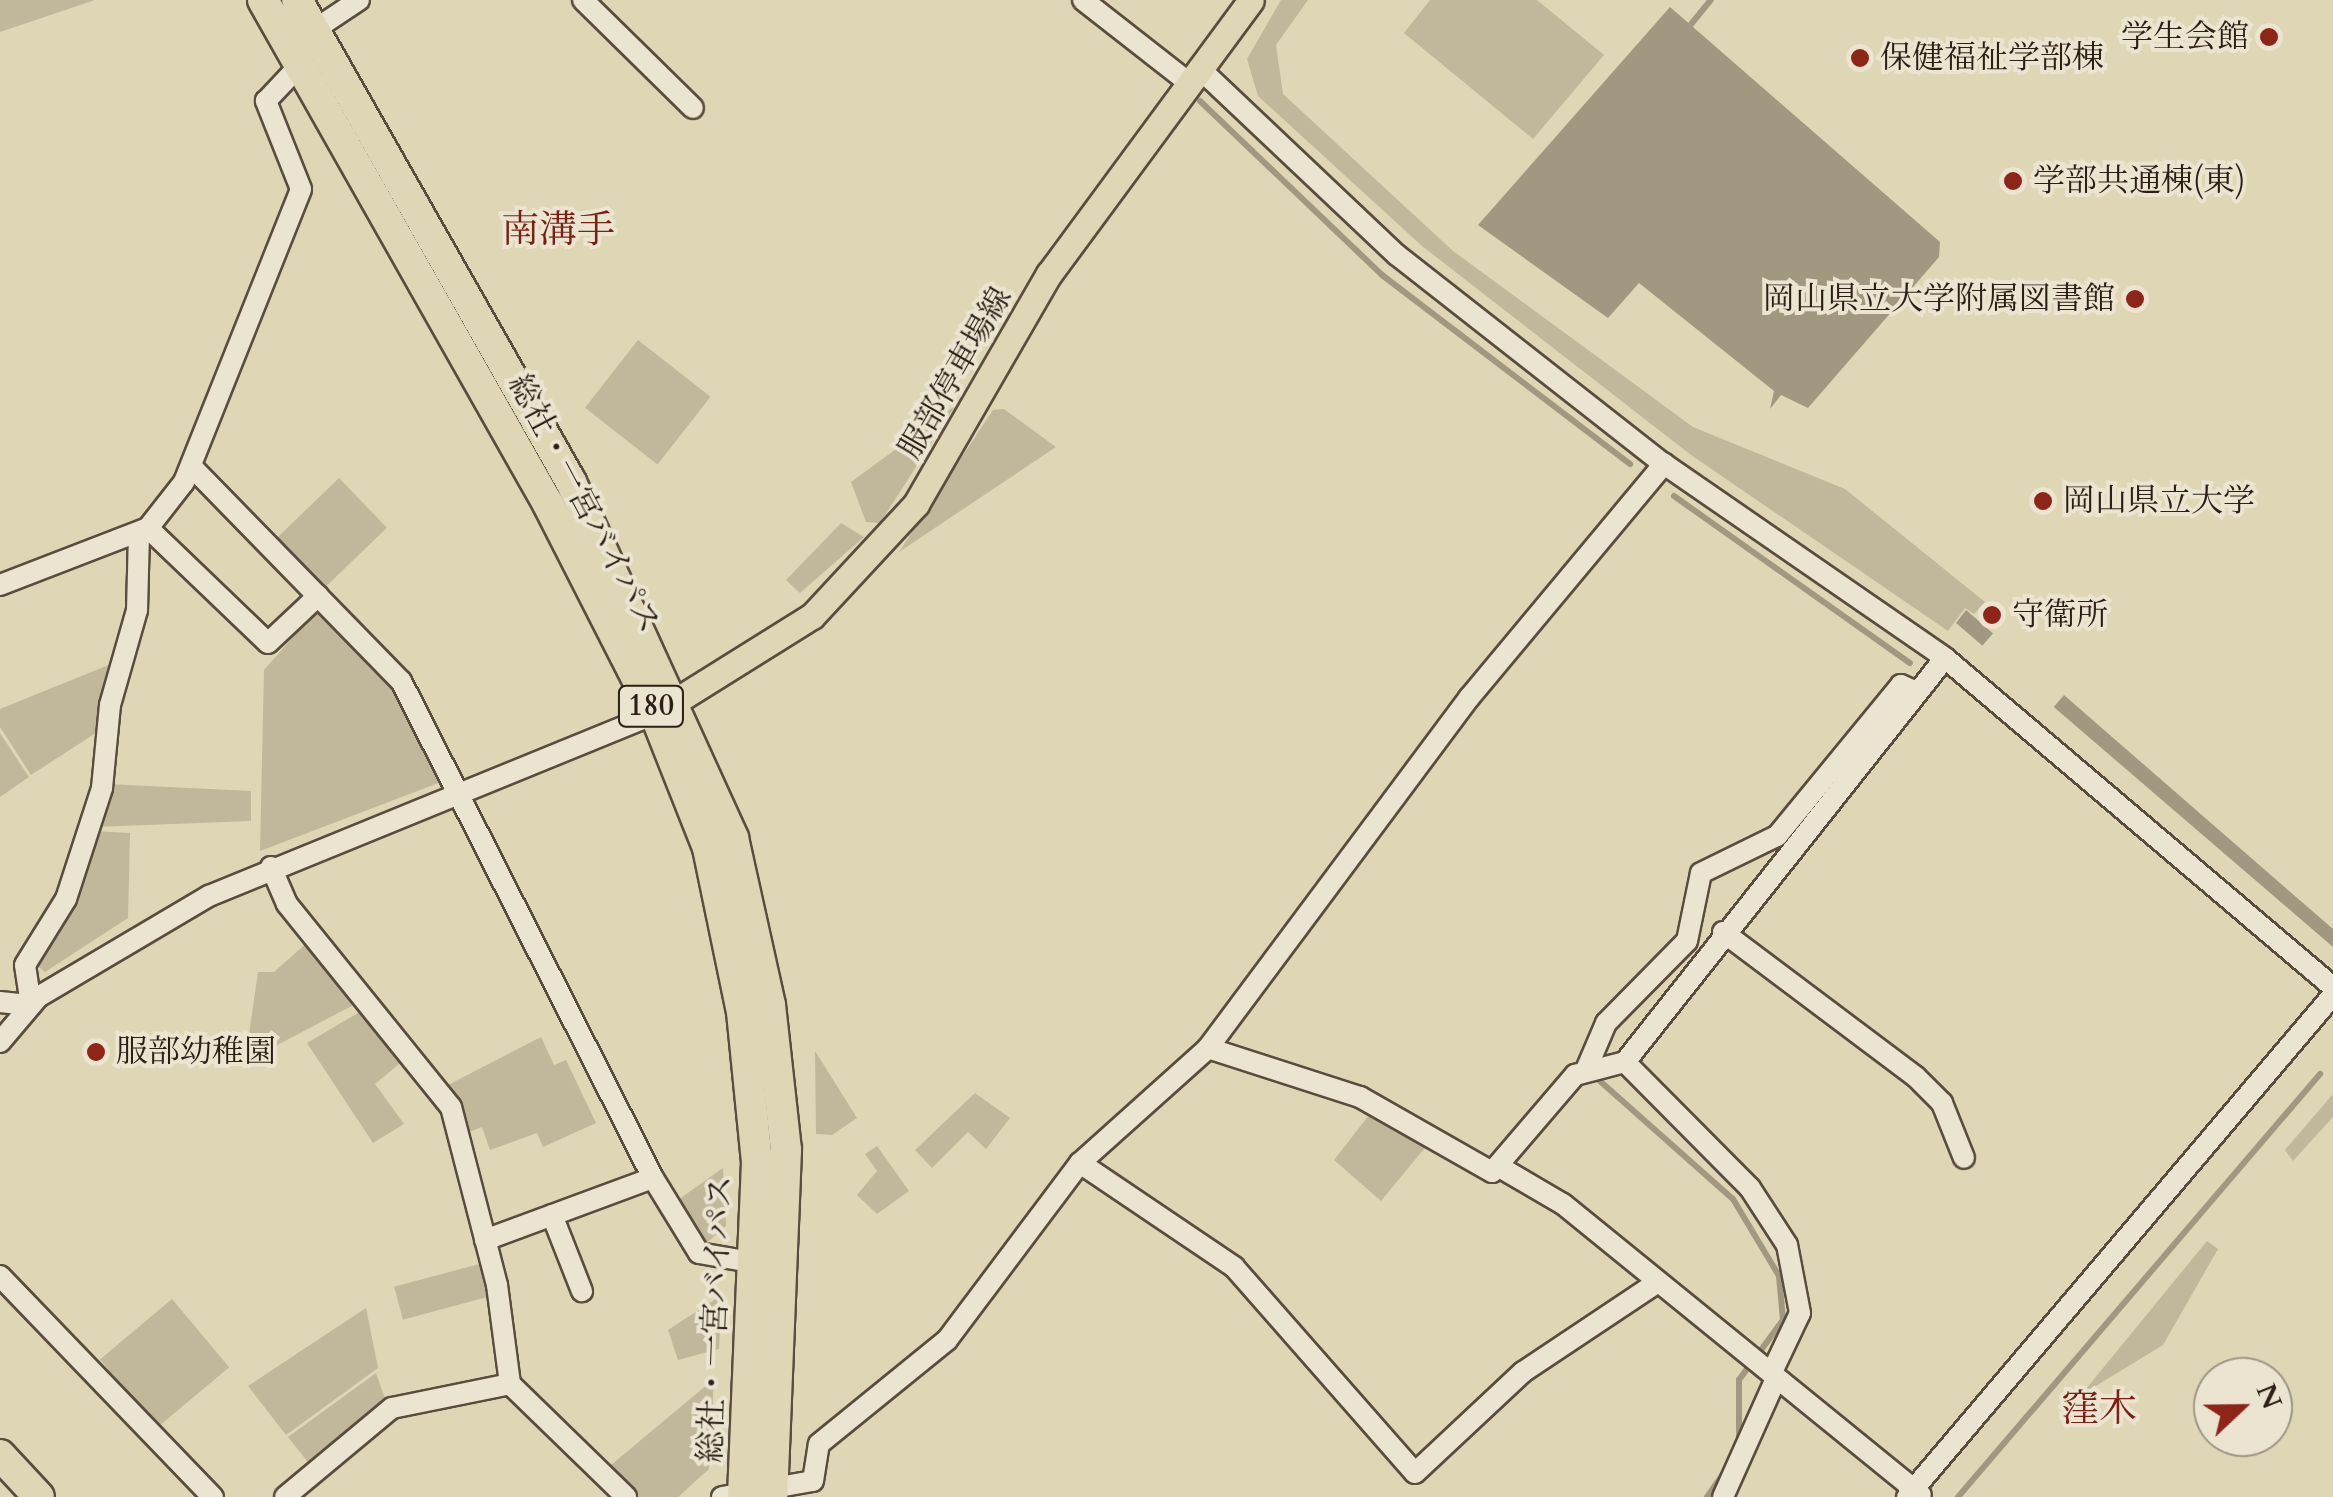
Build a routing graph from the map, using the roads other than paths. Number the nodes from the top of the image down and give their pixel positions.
1 (263, 0) edge
2 (297, 0) edge
3 (359, 0) edge
4 (583, 0) edge
5 (1084, 0) edge
6 (1251, 0) edge
7 (314, 30) junction
8 (300, 66) junction
9 (1193, 75) junction
10 (693, 108) dead end
11 (1664, 464) junction
12 (190, 466) junction
13 (144, 531) junction
14 (0, 585) edge
15 (318, 596) junction
16 (1945, 658) junction
17 (668, 709) junction
18 (460, 792) junction
19 (1782, 841) junction
20 (272, 868) junction
21 (1723, 932) junction
22 (2333, 987) edge
23 (2333, 996) edge
24 (0, 1002) edge
25 (31, 1005) junction
26 (0, 1042) edge
27 (1208, 1048) junction
28 (1625, 1062) junction
29 (1593, 1067) junction
30 (1964, 1158) dead end
31 (1080, 1163) junction
32 (1502, 1169) junction
33 (652, 1178) junction
34 (552, 1215) junction
35 (485, 1240) junction
36 (757, 1263) junction
37 (0, 1276) edge
38 (1658, 1282) junction
39 (582, 1291) dead end
40 (1764, 1367) junction
41 (510, 1384) junction
42 (0, 1455) edge
43 (750, 1495) edge
44 (1915, 1495) edge
45 (39, 1497) edge
46 (213, 1497) edge
47 (286, 1497) edge
48 (626, 1497) edge
49 (1723, 1497) edge

1 - 8 highway, 総社・一宮バイパス / 180
2 - 7 highway, 総社・一宮バイパス / 180
3 - 7 street
4 - 10 street
5 - 9 street
6 - 9 main road, 服部停車場線
7 - 8 street
7 - 17 highway, 総社・一宮バイパス / 180
8 - 12 street
8 - 17 highway, 総社・一宮バイパス / 180
9 - 11 street
9 - 17 main road, 服部停車場線
11 - 16 street
11 - 27 street
12 - 13 street
12 - 15 street
13 - 14 street
13 - 15 street
13 - 25 street
15 - 18 street
16 - 19 street
16 - 22 street
17 - 18 street
17 - 36 highway, 総社・一宮バイパス / 180
17 - 43 highway, 総社・一宮バイパス / 180
18 - 20 street
18 - 33 street
19 - 21 street
19 - 29 street
20 - 25 street
20 - 35 street
21 - 28 street
21 - 30 street
23 - 44 street
24 - 25 street
25 - 26 street
27 - 31 street
27 - 32 street
28 - 29 street
28 - 40 street
29 - 32 street
31 - 38 street
31 - 43 street
32 - 38 street
33 - 34 street
33 - 36 street
34 - 35 street
34 - 39 street
35 - 41 street
36 - 43 highway, 総社・一宮バイパス / 180
37 - 46 street
38 - 40 street
40 - 44 street
40 - 49 street
41 - 47 street
41 - 48 street
42 - 45 highway

